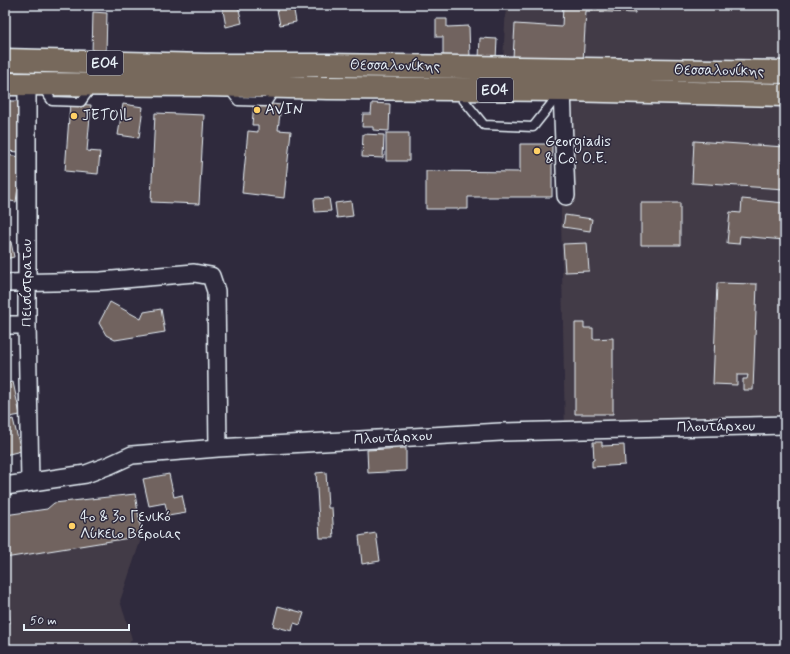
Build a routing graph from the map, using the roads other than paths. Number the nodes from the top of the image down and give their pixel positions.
1 (5, 60) edge
2 (785, 72) edge
3 (205, 75) junction
4 (5, 84) edge
5 (33, 84) junction
6 (455, 89) junction
7 (562, 90) junction
8 (785, 95) edge
9 (566, 196) dead end
10 (5, 283) edge
11 (26, 283) junction
12 (5, 325) edge
13 (27, 325) junction
14 (785, 425) edge
15 (218, 448) junction
16 (30, 482) junction
17 (5, 486) edge

1 - 3 main road, Θεσσαλονίκης / ΕΟ4
2 - 3 main road, Θεσσαλονίκης / ΕΟ4
3 - 5 main road, Θεσσαλονίκης / ΕΟ4
3 - 6 main road, Θεσσαλονίκης / ΕΟ4
4 - 5 main road, Θεσσαλονίκης / ΕΟ4
5 - 11 street, Πεισίστρατου
6 - 7 main road, Θεσσαλονίκης / ΕΟ4
6 - 7 lane
7 - 8 main road, Θεσσαλονίκης / ΕΟ4
7 - 9 street
10 - 11 street
11 - 13 street, Πεισίστρατου
11 - 15 street
12 - 13 street
13 - 16 street, Πεισίστρατου
14 - 15 street, Πλουτάρχου
15 - 16 street, Πλουτάρχου
16 - 17 street, Πλουτάρχου

